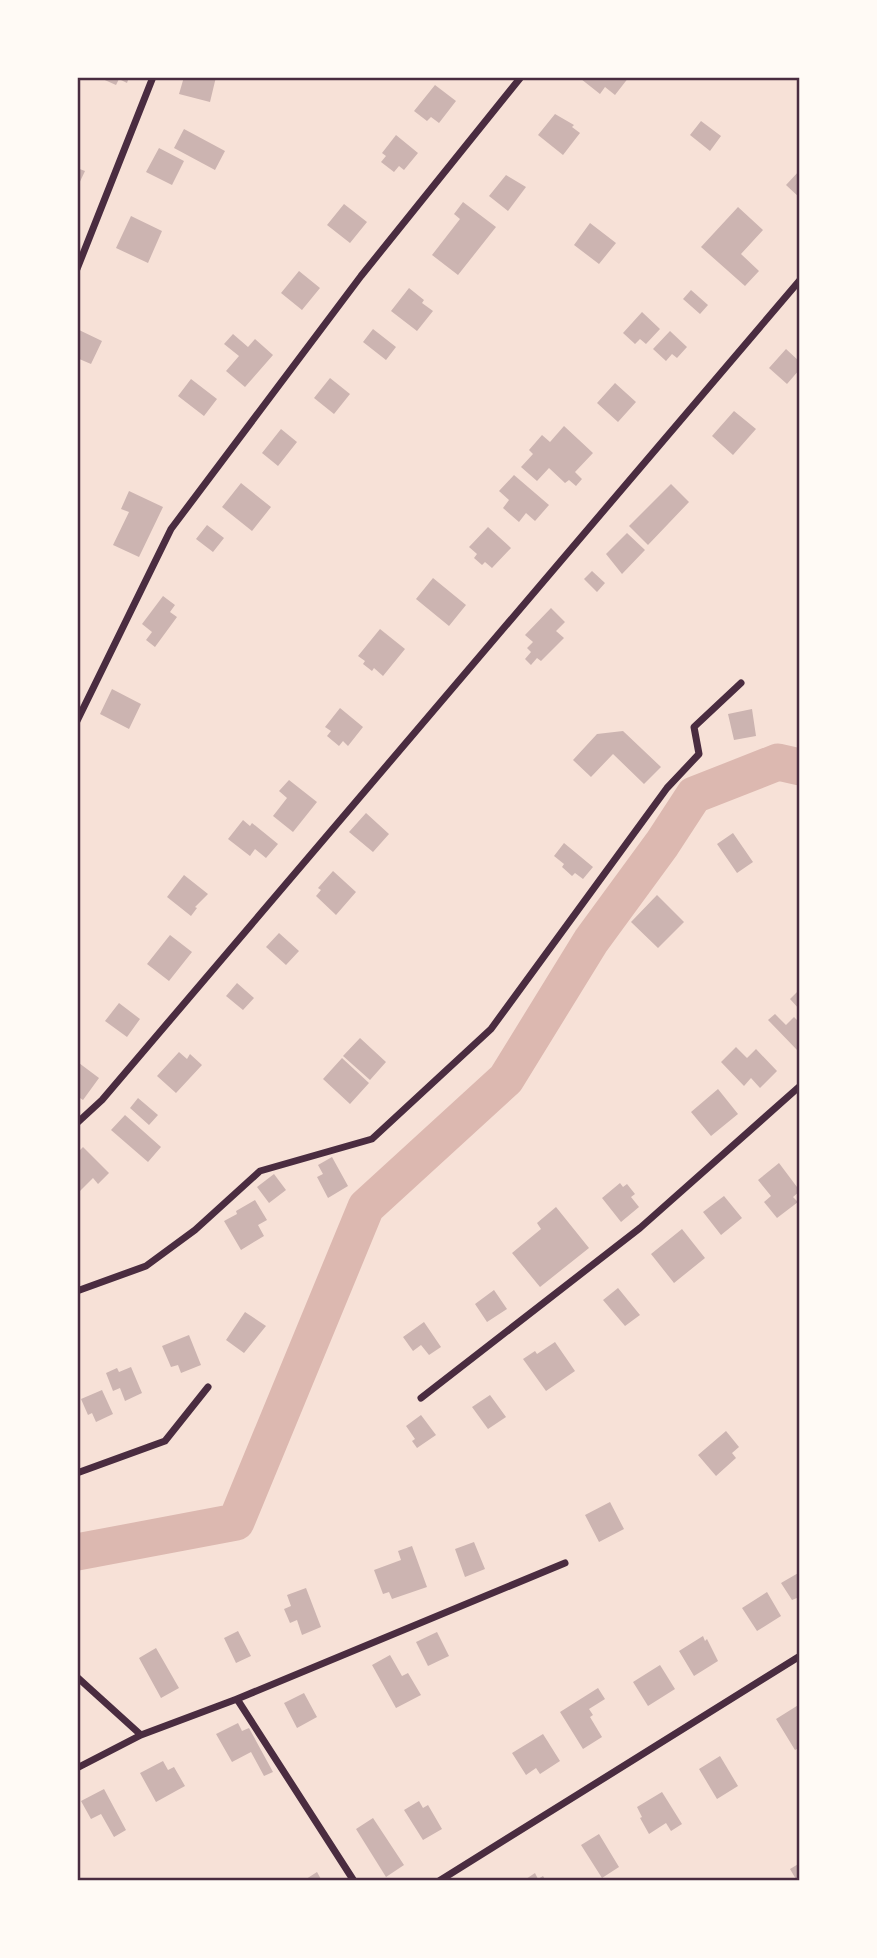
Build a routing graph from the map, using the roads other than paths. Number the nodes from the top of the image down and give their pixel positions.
1 (153, 77) edge
2 (520, 77) edge
3 (77, 269) edge
4 (800, 280) edge
5 (741, 683) dead end
6 (77, 720) edge
7 (800, 1086) edge
8 (77, 1123) edge
9 (77, 1291) edge
10 (208, 1387) dead end
11 (421, 1398) dead end
12 (77, 1474) edge
13 (565, 1563) dead end
14 (800, 1656) edge
15 (77, 1677) edge
16 (237, 1699) junction
17 (141, 1735) junction
18 (77, 1768) edge
19 (354, 1881) edge
20 (439, 1881) edge

1 - 3 street
2 - 6 street
4 - 8 street
5 - 9 street
7 - 11 street
10 - 12 street
13 - 16 street
14 - 20 street
15 - 17 street
16 - 17 street
16 - 19 street
17 - 18 street

